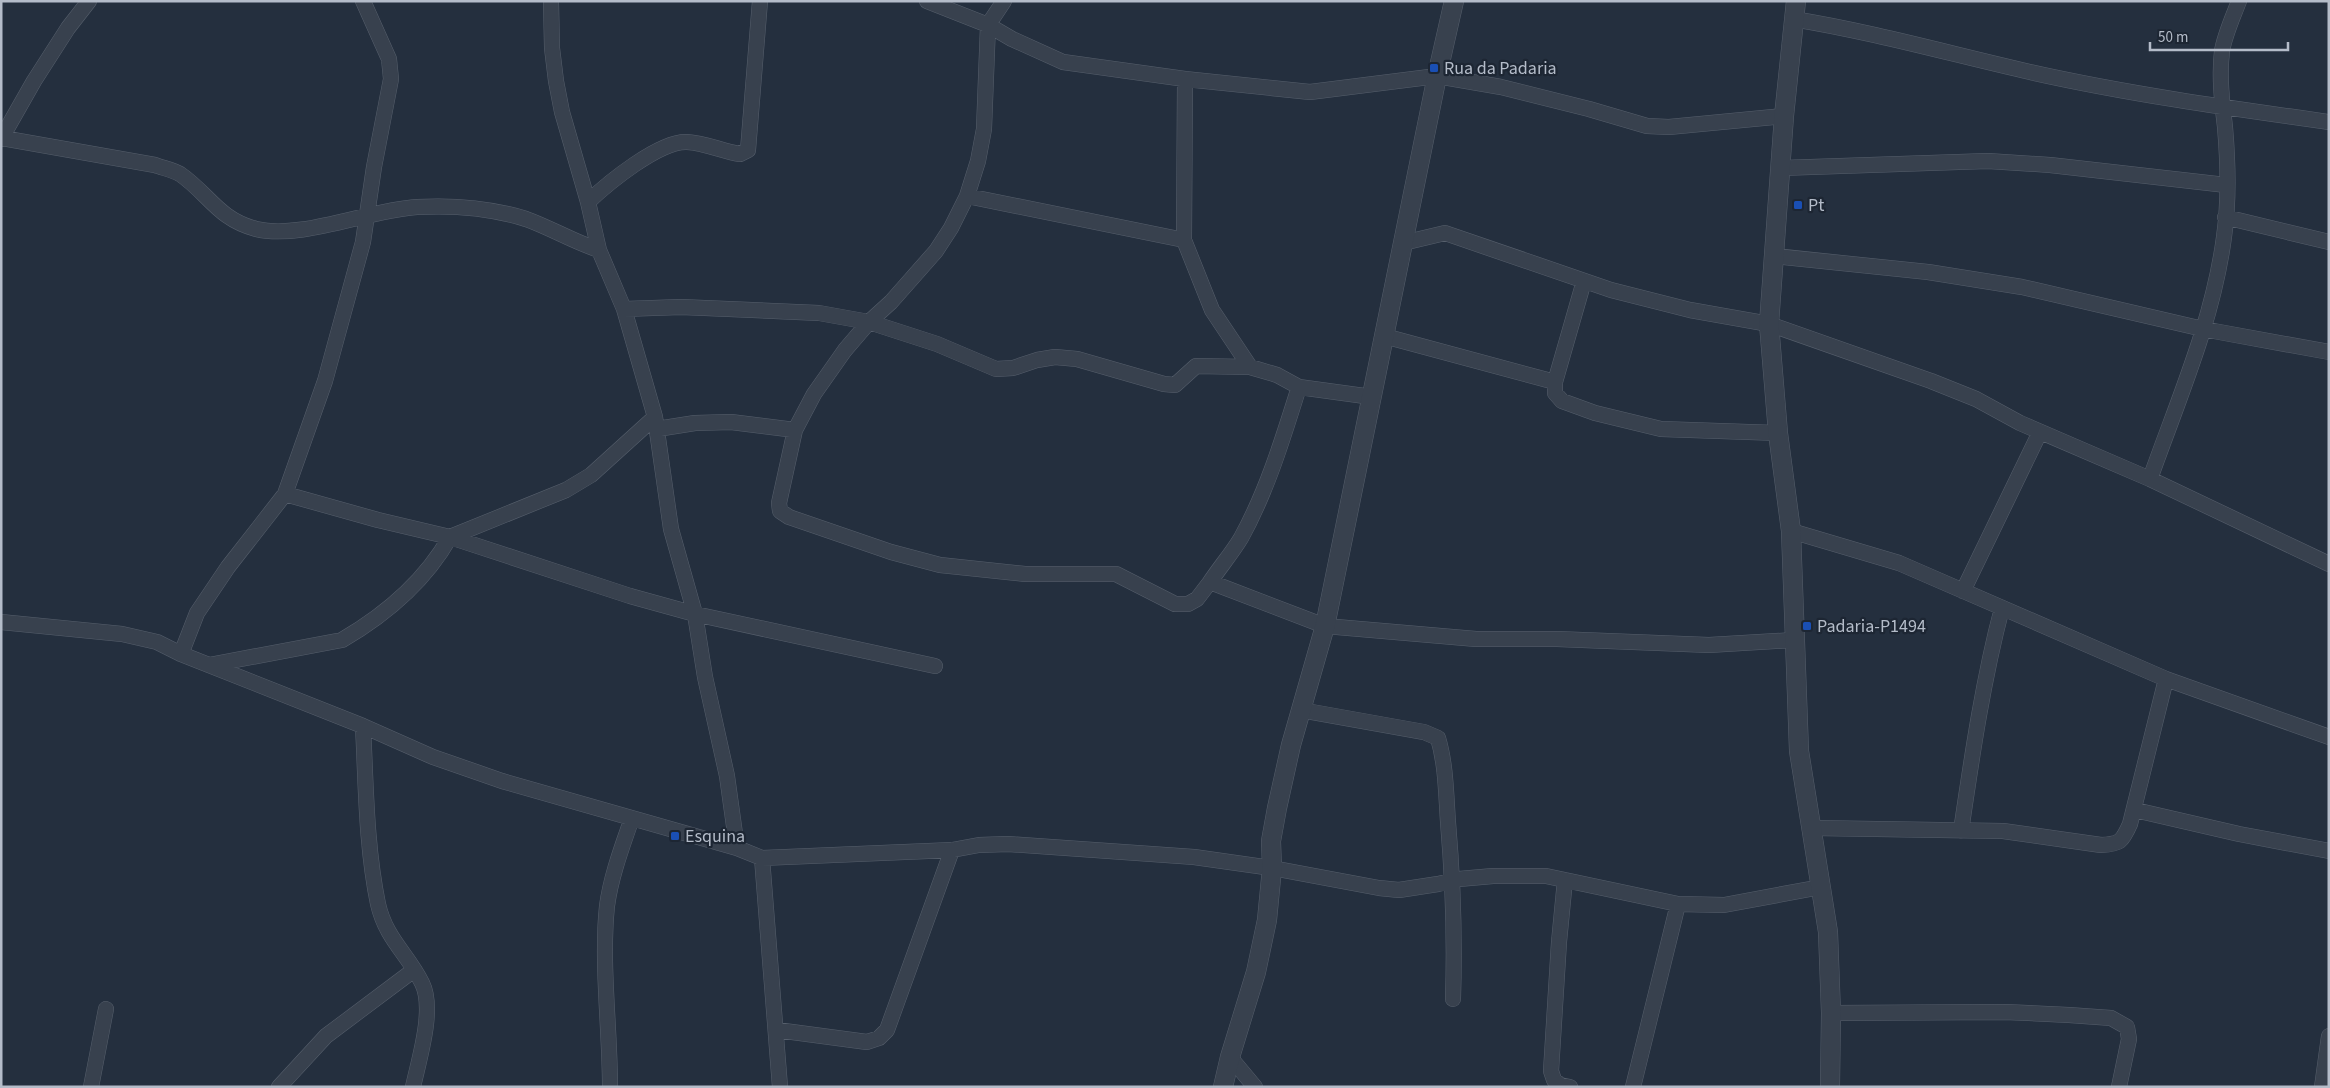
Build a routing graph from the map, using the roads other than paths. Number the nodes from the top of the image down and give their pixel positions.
1 (89, 1) edge
2 (363, 1) edge
3 (551, 1) edge
4 (760, 1) edge
5 (927, 1) edge
6 (1004, 1) edge
7 (1454, 1) edge
8 (2240, 1) edge
9 (1795, 10) edge
10 (988, 25) junction
11 (1437, 76) junction
12 (1185, 79) junction
13 (2222, 107) junction
14 (1784, 116) junction
15 (2329, 122) edge
16 (2, 138) edge
17 (1781, 168) junction
18 (2226, 185) junction
19 (967, 196) junction
20 (588, 202) junction
21 (368, 214) junction
22 (2225, 217) junction
23 (1184, 240) junction
24 (2329, 242) edge
25 (1403, 243) junction
26 (599, 250) junction
27 (1774, 256) junction
28 (1584, 281) junction
29 (624, 309) junction
30 (869, 322) junction
31 (1769, 324) junction
32 (2203, 329) junction
33 (1384, 336) junction
34 (2329, 352) edge
35 (1250, 367) junction
36 (1555, 382) junction
37 (1299, 387) junction
38 (1372, 397) junction
39 (656, 423) junction
40 (796, 430) junction
41 (2040, 432) junction
42 (1778, 433) junction
43 (2150, 479) junction
44 (285, 494) junction
45 (1791, 532) junction
46 (450, 537) junction
47 (2329, 564) edge
48 (1210, 582) junction
49 (1963, 591) junction
50 (2002, 608) junction
51 (695, 614) junction
52 (1, 622) edge
53 (1325, 626) junction
54 (1794, 640) junction
55 (181, 654) junction
56 (209, 665) junction
57 (935, 666) dead end
58 (2166, 679) junction
59 (1301, 710) junction
60 (363, 726) junction
61 (2329, 737) edge
62 (2134, 810) junction
63 (632, 818) junction
64 (1813, 828) junction
65 (1961, 831) junction
66 (736, 848) junction
67 (952, 850) junction
68 (2329, 851) edge
69 (762, 858) junction
70 (1272, 868) junction
71 (1566, 880) junction
72 (1453, 881) junction
73 (1821, 886) junction
74 (1678, 904) junction
75 (414, 970) junction
76 (1453, 999) dead end
77 (106, 1009) dead end
78 (1831, 1013) junction
79 (777, 1030) junction
80 (2329, 1036) edge
81 (1230, 1057) junction
82 (90, 1087) edge
83 (279, 1087) edge
84 (412, 1087) edge
85 (610, 1087) edge
86 (780, 1087) edge
87 (1223, 1087) edge
88 (1255, 1087) edge
89 (1570, 1087) edge
90 (1633, 1087) edge
91 (1830, 1087) edge
92 (2119, 1087) edge
93 (2322, 1087) edge

1 - 16 street
2 - 21 street
3 - 20 street
4 - 20 street
5 - 10 street
6 - 10 street
7 - 11 street
8 - 13 street
9 - 13 street
9 - 14 street
10 - 12 street
10 - 19 street
11 - 12 street
11 - 14 street
11 - 25 street
12 - 23 street
13 - 15 street
13 - 18 street
14 - 17 street
16 - 21 street
17 - 18 street
17 - 27 street
18 - 22 street
19 - 23 street
19 - 30 street
20 - 26 street
21 - 26 street
21 - 44 street
22 - 24 street
22 - 32 street
23 - 35 street
25 - 28 street
25 - 33 street
26 - 29 street
27 - 31 street
27 - 32 street
28 - 31 street
28 - 36 street
29 - 30 street
29 - 39 street
30 - 35 street
30 - 40 street
31 - 41 street
31 - 42 street
32 - 34 street
32 - 43 street
33 - 36 street
33 - 38 street
35 - 37 street
36 - 42 street
37 - 38 street
37 - 48 street
38 - 53 street
39 - 40 street
39 - 46 street
39 - 51 street
40 - 48 street
41 - 43 street
41 - 49 street
42 - 45 street
43 - 47 street
44 - 46 street
44 - 55 street
45 - 49 street
45 - 54 street
46 - 51 street
46 - 56 street
48 - 53 street
49 - 50 street
50 - 58 street
50 - 65 street
51 - 57 street
51 - 66 street
52 - 55 street
53 - 54 street
53 - 59 street
54 - 64 street
55 - 56 street
56 - 60 street
58 - 61 street
58 - 62 street
59 - 70 street
59 - 72 street
60 - 63 street
60 - 75 street
62 - 65 street
62 - 68 street
63 - 66 street
63 - 85 street
64 - 65 street
64 - 73 street
66 - 69 street
67 - 69 street
67 - 70 street
67 - 79 street
69 - 79 street
70 - 72 street
70 - 81 street
71 - 72 street
71 - 74 street
71 - 89 street
72 - 76 street
73 - 74 street
73 - 78 street
74 - 90 street
75 - 83 street
75 - 84 street
77 - 82 street
78 - 91 street
78 - 92 street
79 - 86 street
80 - 93 street
81 - 87 street
81 - 88 street

